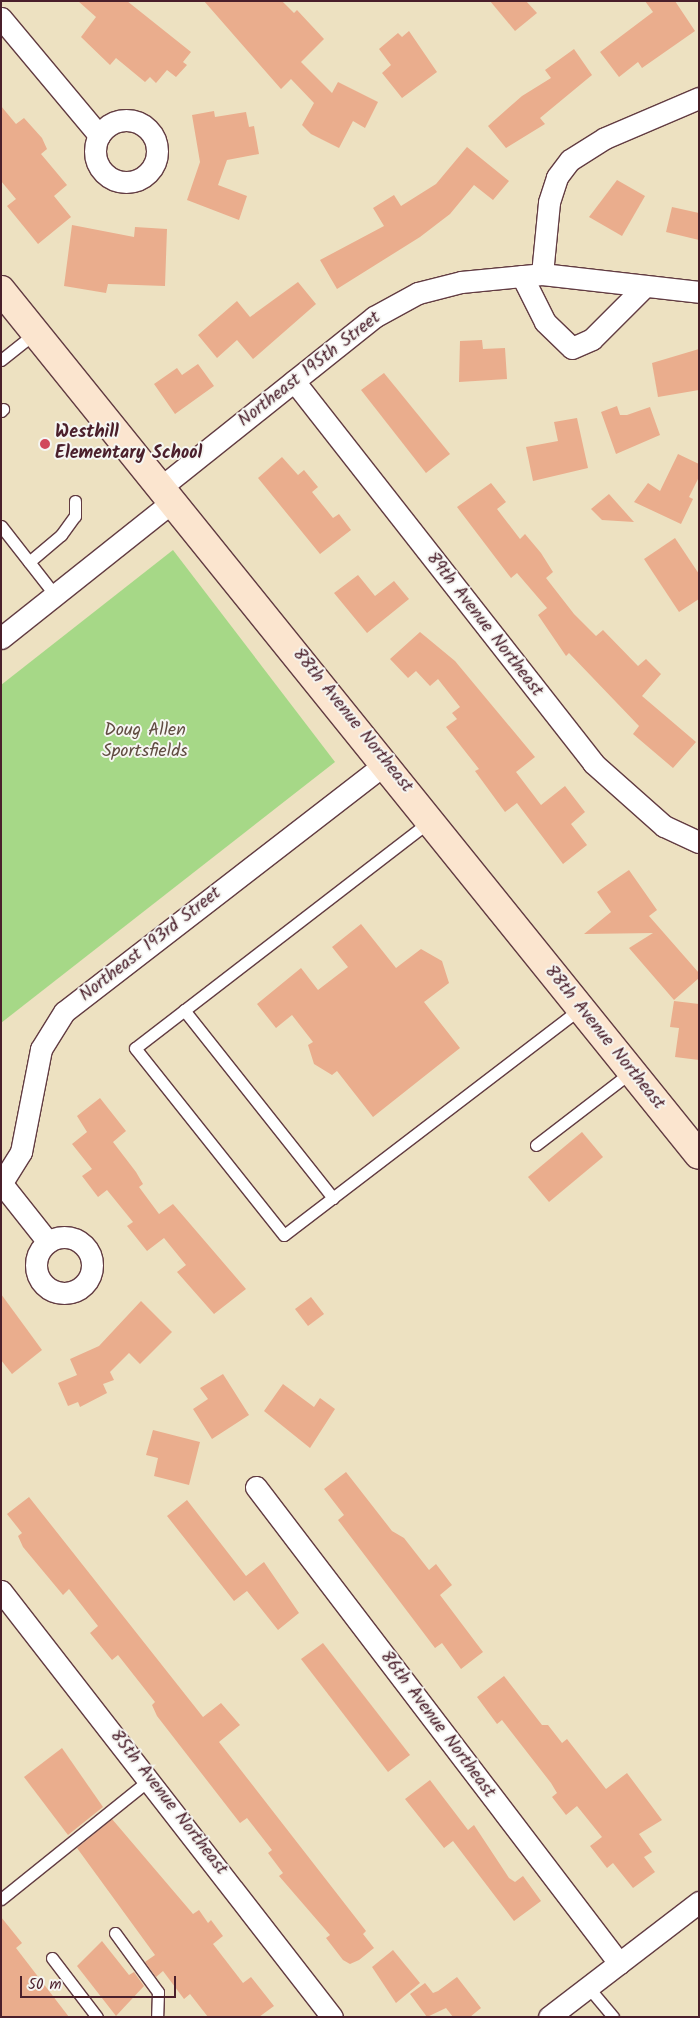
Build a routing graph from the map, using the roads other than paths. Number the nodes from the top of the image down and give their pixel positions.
1 (1, 18) edge
2 (699, 98) edge
3 (99, 134) dead end
4 (532, 275) junction
5 (645, 286) junction
6 (1, 290) edge
7 (699, 292) edge
8 (36, 332) junction
9 (1, 360) edge
10 (294, 382) junction
11 (166, 495) junction
12 (75, 501) dead end
13 (1, 526) edge
14 (29, 562) junction
15 (55, 596) junction
16 (1, 638) edge
17 (386, 763) junction
18 (431, 820) junction
19 (699, 842) edge
20 (580, 1009) junction
21 (184, 1010) junction
22 (631, 1072) junction
23 (536, 1145) dead end
24 (699, 1155) edge
25 (1, 1184) edge
26 (333, 1198) junction
27 (48, 1242) dead end
28 (256, 1488) dead end
29 (1, 1591) edge
30 (150, 1779) junction
31 (1, 1898) edge
32 (699, 1902) edge
33 (115, 1934) dead end
34 (52, 1958) dead end
35 (619, 1963) junction
36 (588, 1987) junction
37 (96, 2017) edge
38 (157, 2017) edge
39 (332, 2017) edge
40 (548, 2017) edge
41 (613, 2017) edge

1 - 3 street
2 - 4 street
4 - 5 street, Northeast 195th Street
4 - 5 street
4 - 10 street, Northeast 195th Street
5 - 7 street, Northeast 195th Street
6 - 8 street, 88th Avenue Northeast
8 - 9 lane
8 - 11 street, 88th Avenue Northeast
10 - 11 street, Northeast 195th Street
10 - 19 street, 89th Avenue Northeast
11 - 15 street, Northeast 195th Street
11 - 17 street, 88th Avenue Northeast
12 - 14 lane
13 - 14 lane
14 - 15 lane
15 - 16 street, Northeast 195th Street
17 - 18 street, 88th Avenue Northeast
17 - 25 street, Northeast 193rd Street
18 - 20 street, 88th Avenue Northeast
18 - 21 lane
20 - 22 street, 88th Avenue Northeast
20 - 26 lane
21 - 26 lane
21 - 26 lane
22 - 23 lane
22 - 24 street, 88th Avenue Northeast
25 - 27 street
28 - 35 street, 86th Avenue Northeast
29 - 30 street, 85th Avenue Northeast
30 - 31 lane
30 - 39 street, 85th Avenue Northeast
32 - 35 street
33 - 38 lane
34 - 37 lane
35 - 36 street
36 - 40 street
36 - 41 lane

